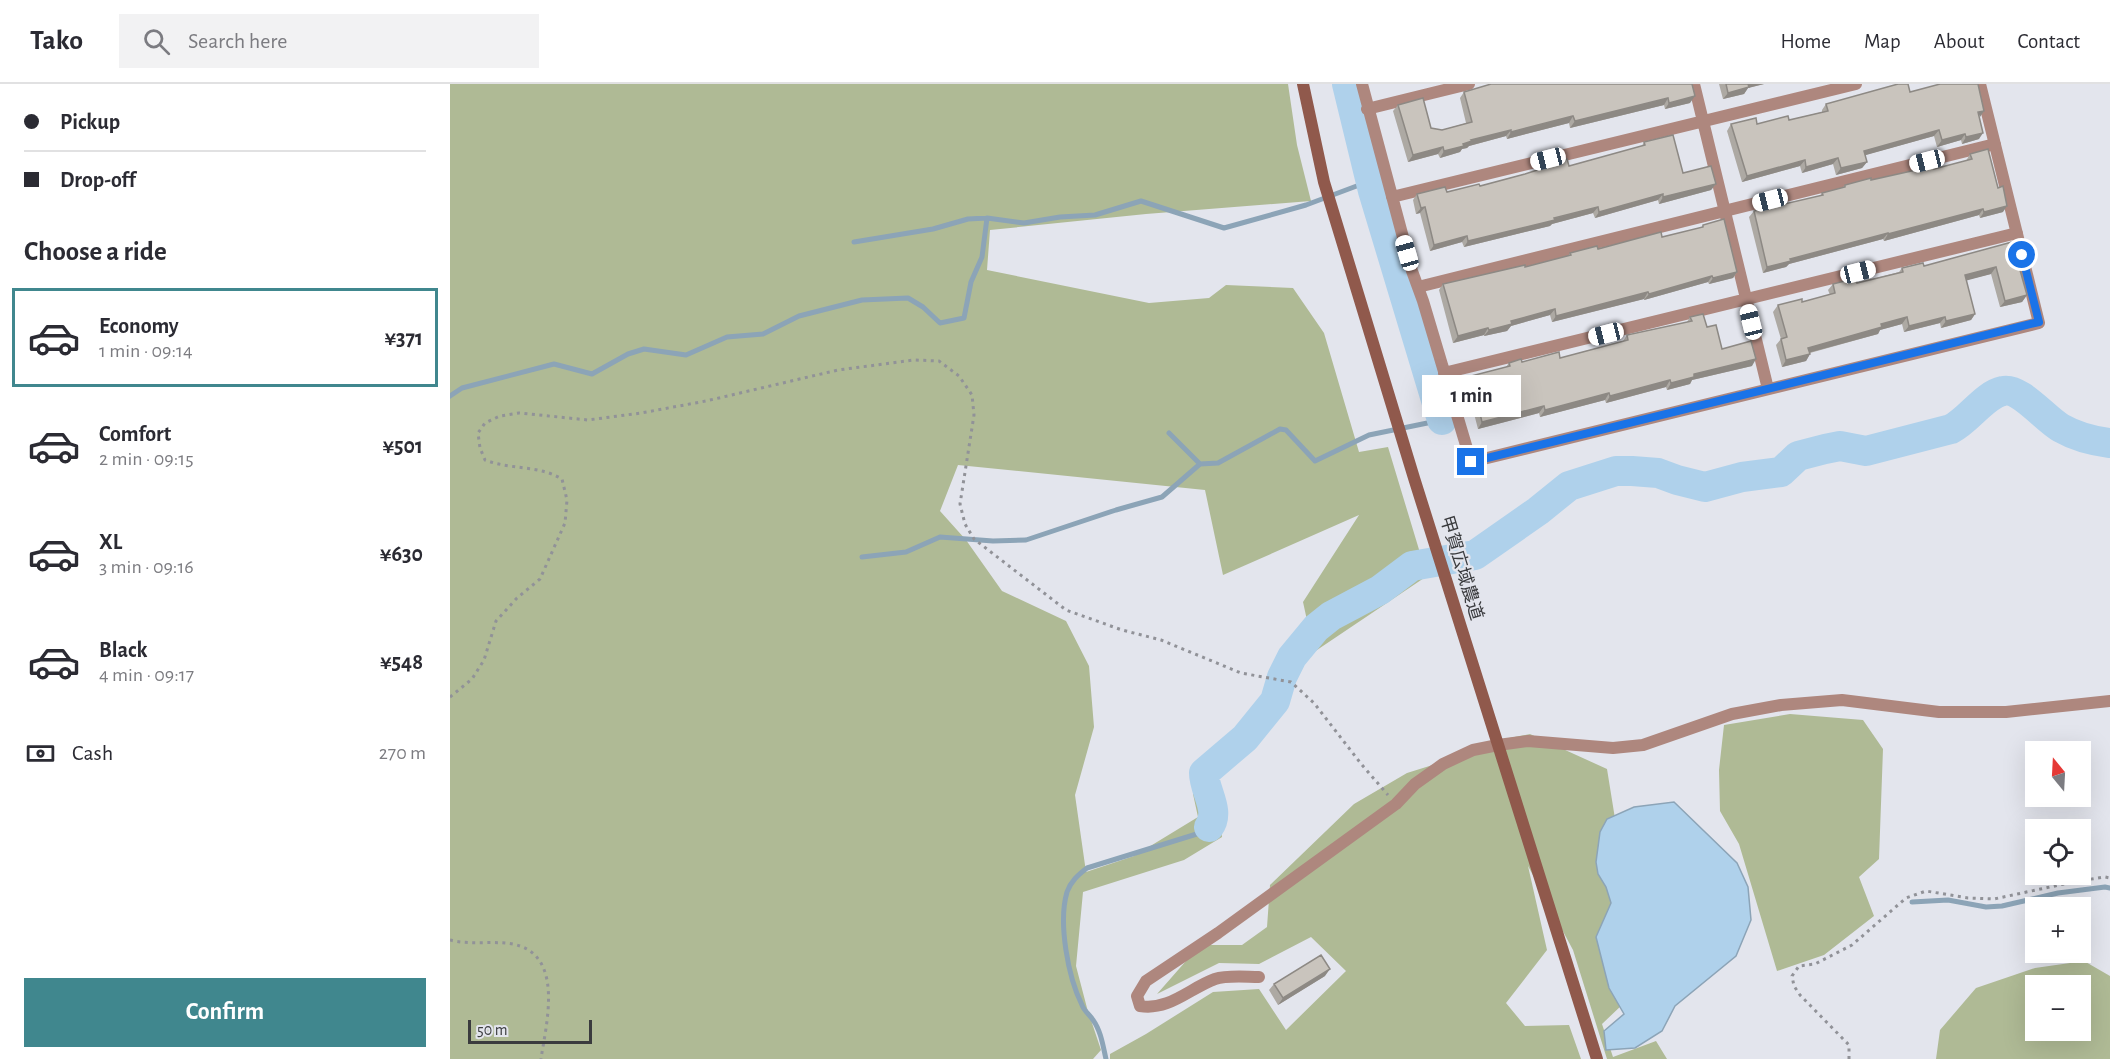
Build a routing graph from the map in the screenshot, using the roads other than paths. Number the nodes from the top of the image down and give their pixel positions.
1 (1303, 84) edge
2 (1362, 84) edge
3 (1469, 84) edge
4 (1695, 84) edge
5 (1856, 84) edge
6 (1980, 84) edge
7 (1367, 109) junction
8 (1704, 121) junction
9 (1995, 144) junction
10 (1392, 197) junction
11 (1725, 211) junction
12 (2017, 233) junction
13 (1418, 287) junction
14 (1746, 300) junction
15 (1444, 373) junction
16 (1768, 389) junction
17 (2110, 701) edge
18 (1498, 745) junction
19 (1258, 977) dead end
20 (1597, 1059) edge

1 - 18 street, 甲賀広域農道
2 - 7 street
3 - 7 street
4 - 8 street
5 - 8 street
6 - 9 street
7 - 10 street
8 - 10 street
8 - 11 street
9 - 11 street
9 - 12 street
10 - 13 street
11 - 13 street
11 - 14 street
12 - 14 street
12 - 16 street
13 - 15 street
14 - 15 street
14 - 16 street
15 - 16 street
17 - 18 street
18 - 19 street
18 - 20 street, 甲賀広域農道

